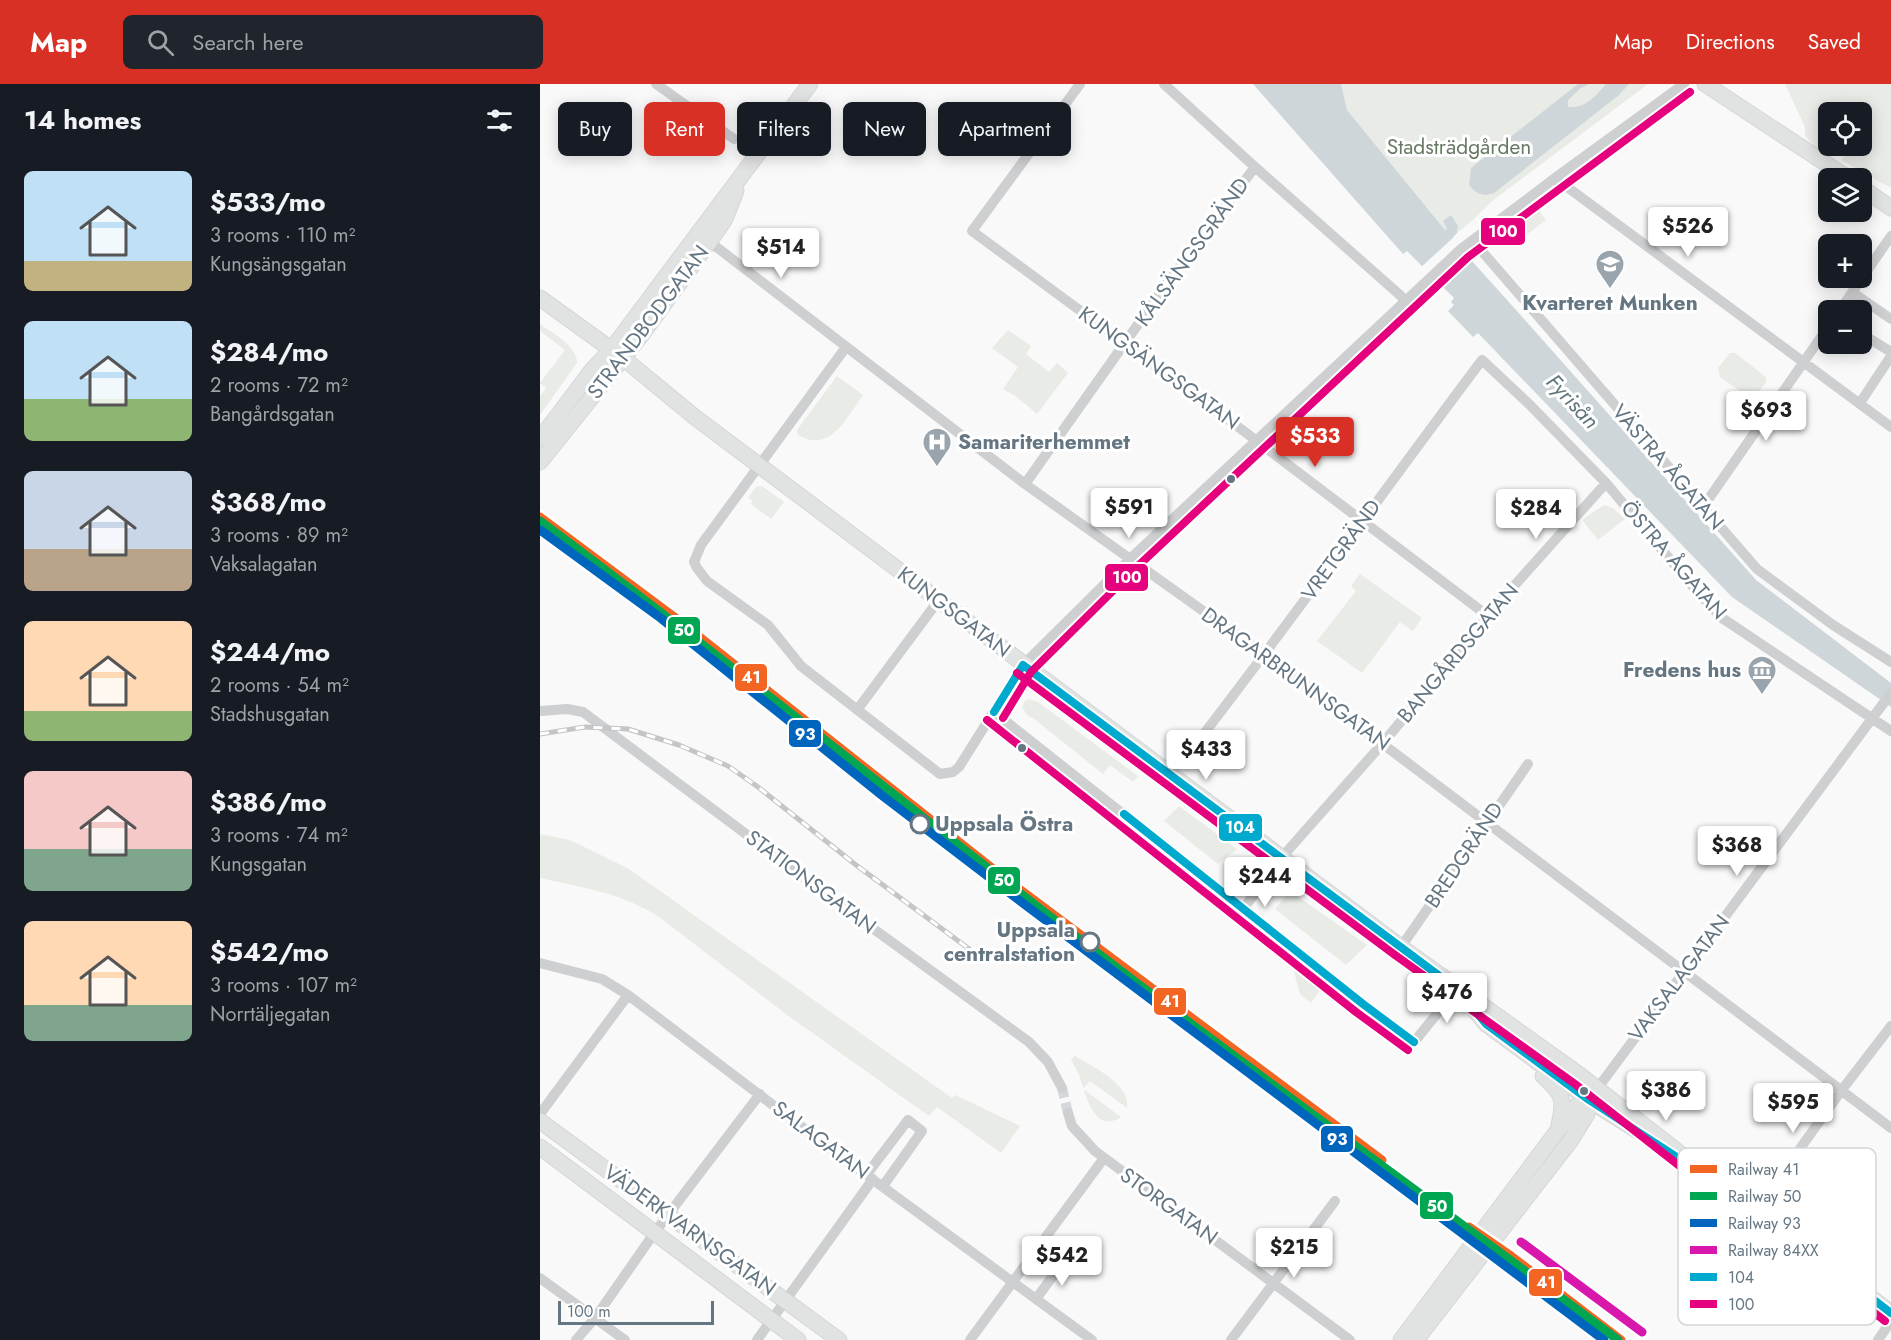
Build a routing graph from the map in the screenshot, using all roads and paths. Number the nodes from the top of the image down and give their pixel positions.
1 (656, 84) edge
2 (810, 84) edge
3 (1080, 84) edge
4 (1164, 84) edge
5 (1684, 84) edge
6 (1705, 84) edge
7 (734, 139) dead end
8 (1255, 167) junction
9 (1833, 168) edge
10 (1555, 178) junction
11 (1872, 195) edge
12 (1891, 208) edge
13 (1891, 236) edge
14 (704, 237) junction
15 (1473, 241) junction
16 (1852, 292) junction
17 (540, 298) edge
18 (1847, 300) edge
19 (1405, 302) junction
20 (1891, 319) edge
21 (1872, 340) edge
22 (1818, 342) edge
23 (1125, 344) junction
24 (846, 347) junction
25 (617, 354) junction
26 (1891, 354) edge
27 (1482, 360) joint
28 (1804, 362) junction
29 (1860, 403) junction
30 (1891, 427) edge
31 (540, 439) edge
32 (1258, 442) junction
33 (540, 462) edge
34 (759, 465) junction
35 (1606, 483) junction
36 (1025, 484) junction
37 (1703, 507) junction
38 (1364, 517) junction
39 (1131, 558) junction
40 (938, 601) junction
41 (1488, 616) junction
42 (1265, 655) junction
43 (1891, 662) edge
44 (1023, 664) junction
45 (1891, 693) edge
46 (857, 710) junction
47 (540, 711) edge
48 (994, 712) junction
49 (1872, 718) junction
50 (1891, 731) edge
51 (1199, 740) dead end
52 (1383, 743) junction
53 (1528, 764) dead end
54 (1487, 821) junction
55 (1282, 857) junction
56 (1243, 909) junction
57 (1401, 947) junction
58 (540, 963) edge
59 (1683, 972) junction
60 (1457, 989) junction
61 (628, 994) junction
62 (1486, 1024) junction
63 (1891, 1026) edge
64 (1062, 1088) tunnel mouth
65 (1841, 1090) junction
66 (760, 1094) junction
67 (1593, 1094) junction
68 (1068, 1113) tunnel mouth
69 (540, 1114) edge
70 (540, 1121) edge
71 (1891, 1128) edge
72 (1558, 1130) junction
73 (540, 1147) edge
74 (1800, 1148) edge
75 (1678, 1155) edge
76 (1104, 1158) junction
77 (870, 1177) junction
78 (884, 1186) junction
79 (1335, 1201) dead end
80 (669, 1214) junction
81 (655, 1232) junction
82 (1066, 1258) dead end
83 (540, 1278) edge
84 (1013, 1281) junction
85 (1274, 1283) junction
86 (1036, 1299) junction
87 (785, 1300) junction
88 (1876, 1301) edge
89 (1891, 1313) edge
90 (595, 1318) junction
91 (772, 1321) junction
92 (1891, 1322) edge
93 (576, 1340) edge
94 (625, 1340) edge
95 (757, 1340) edge
96 (798, 1340) edge
97 (839, 1340) edge
98 (970, 1340) edge
99 (1092, 1340) edge
100 (1231, 1340) edge
101 (1350, 1340) edge
102 (1401, 1340) edge
103 (1416, 1340) edge
104 (1878, 1340) edge

1 - 7 street
2 - 14 main road, STRANDBODGATAN
3 - 23 street, KUNGSÄNGSGATAN
4 - 8 street
5 - 10 street
6 - 9 main road
8 - 19 street
8 - 23 street, KÅLSÄNGSGRÄND
10 - 15 street
10 - 28 street
11 - 12 main road
13 - 16 street
14 - 24 street, DRAGARBRUNNSGATAN
14 - 25 main road, STRANDBODGATAN
15 - 19 street
15 - 37 street, VÄSTRA ÅGATAN
16 - 18 street
16 - 20 street
17 - 25 main road, KUNGSGATAN
19 - 32 street
21 - 26 street
22 - 28 street
23 - 32 street, KUNGSÄNGSGATAN
23 - 36 street, KÅLSÄNGSGRÄND
24 - 34 street
24 - 36 street, DRAGARBRUNNSGATAN
25 - 31 main road, STRANDBODGATAN
25 - 33 main road, STRANDBODGATAN
25 - 34 main road, KUNGSGATAN
26 - 29 street
27 - 35 street, ÖSTRA ÅGATAN
27 - 38 street, VRETGRÄND
28 - 29 street
28 - 37 street
29 - 30 street
32 - 38 street, KUNGSÄNGSGATAN
32 - 39 street
34 - 40 main road, KUNGSGATAN
34 - 46 street
35 - 41 street, BANGÅRDSGATAN
35 - 49 street, ÖSTRA ÅGATAN
36 - 39 street, DRAGARBRUNNSGATAN
37 - 43 street, VÄSTRA ÅGATAN
38 - 41 street, KUNGSÄNGSGATAN
38 - 42 street, VRETGRÄND
39 - 42 street, DRAGARBRUNNSGATAN
39 - 44 street
40 - 44 main road, KUNGSGATAN
40 - 46 street
41 - 52 street, BANGÅRDSGATAN
42 - 51 street, VRETGRÄND
42 - 52 street, DRAGARBRUNNSGATAN
44 - 48 street
44 - 55 main road, KUNGSGATAN
45 - 49 street, VAKSALAGATAN
46 - 48 street
47 - 64 street, STATIONSGATAN
48 - 56 street
49 - 50 street, ÖSTRA ÅGATAN
49 - 59 street, VAKSALAGATAN
52 - 54 street, DRAGARBRUNNSGATAN
52 - 55 street, BANGÅRDSGATAN
53 - 54 street, BREDGRÄND
54 - 57 street, BREDGRÄND
54 - 59 street, DRAGARBRUNNSGATAN
55 - 56 street, BANGÅRDSGATAN
55 - 57 main road, KUNGSGATAN
56 - 60 street
57 - 60 main road, KUNGSGATAN
58 - 61 street, SALAGATAN
59 - 65 street, DRAGARBRUNNSGATAN
59 - 67 street, VAKSALAGATAN
60 - 62 main road, KUNGSGATAN
60 - 67 main road, KUNGSGATAN
61 - 66 street, SALAGATAN
61 - 69 street
62 - 67 main road, KUNGSGATAN
62 - 72 main road
63 - 65 street
65 - 71 street, DRAGARBRUNNSGATAN
65 - 74 street
66 - 77 street, SALAGATAN
66 - 80 street
67 - 72 main road, VAKSALAGATAN
67 - 75 main road, KUNGSGATAN
67 - 103 main road, VAKSALAGATAN
68 - 76 street
70 - 80 main road, VÄDERKVARNSGATAN
72 - 102 main road, VAKSALAGATAN
73 - 81 main road, VÄDERKVARNSGATAN
76 - 84 street
76 - 85 street, STORGATAN
77 - 78 street, SALAGATAN
77 - 78 street
77 - 87 street
78 - 84 street, SALAGATAN
79 - 85 street
80 - 81 street
80 - 87 main road, VÄDERKVARNSGATAN
81 - 90 street
81 - 91 main road, VÄDERKVARNSGATAN
82 - 86 street
83 - 90 street
84 - 86 street, SALAGATAN
84 - 98 street
85 - 100 street
85 - 101 street, STORGATAN
86 - 99 street, SALAGATAN
87 - 91 street
87 - 97 main road, VÄDERKVARNSGATAN
88 - 89 main road, KUNGSGATAN
90 - 93 street
90 - 94 street
91 - 95 street
91 - 96 main road, VÄDERKVARNSGATAN
92 - 104 street

